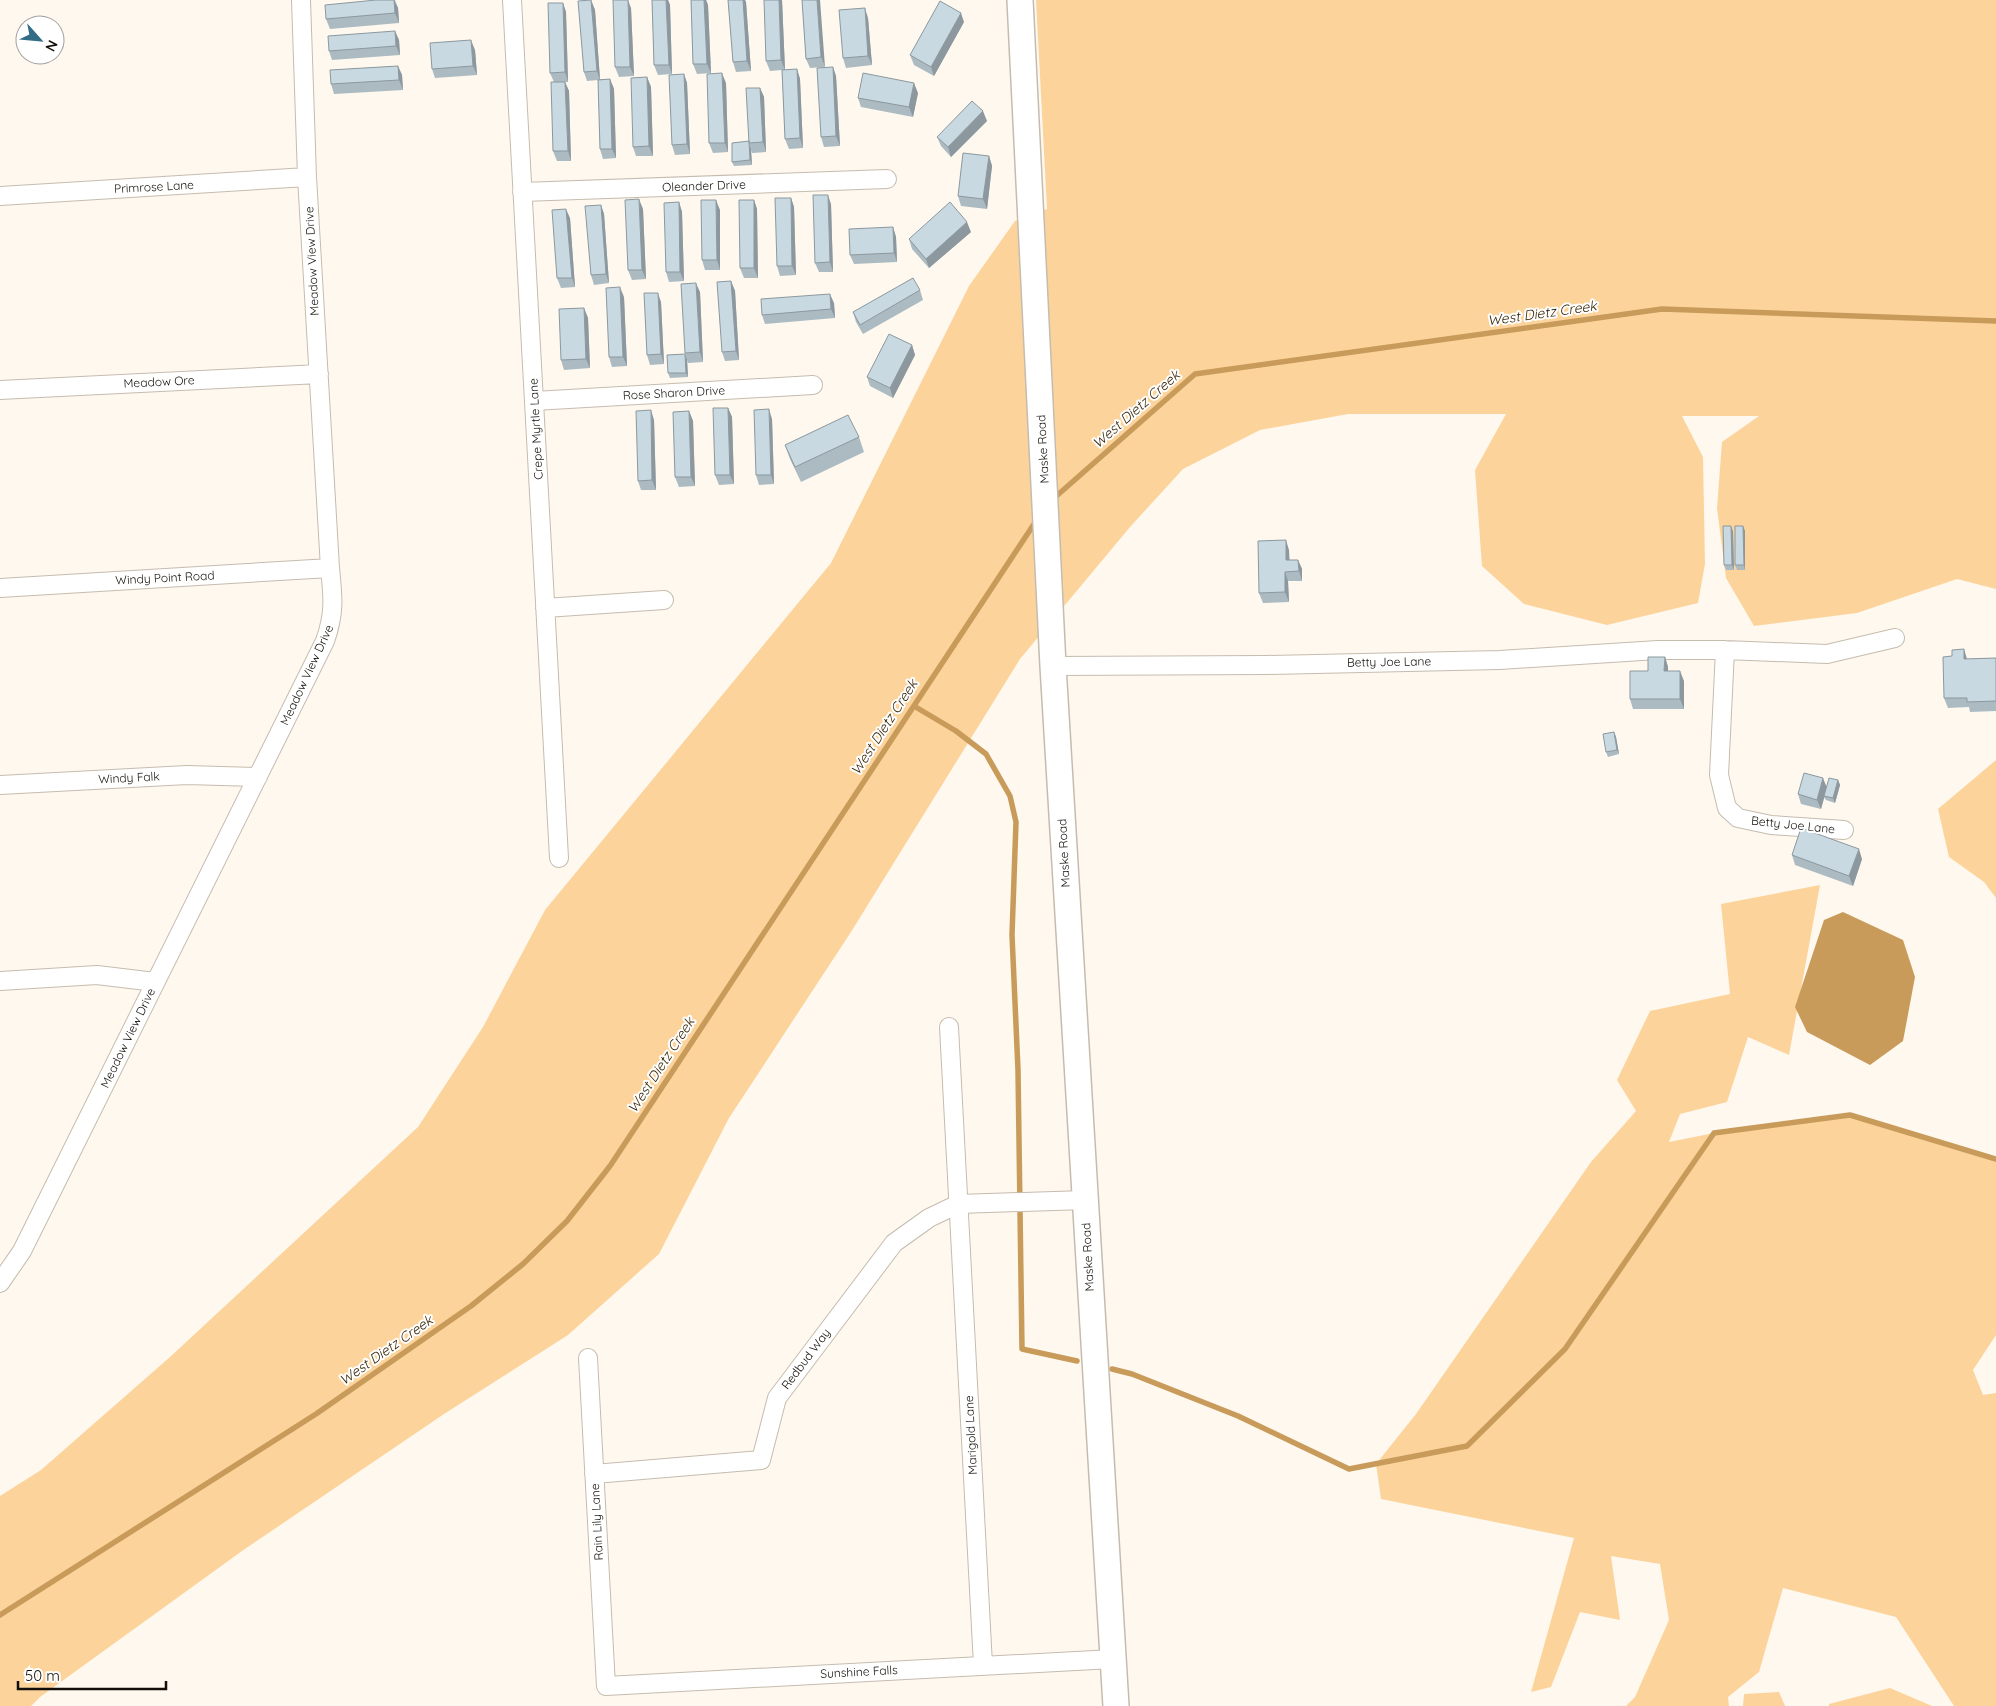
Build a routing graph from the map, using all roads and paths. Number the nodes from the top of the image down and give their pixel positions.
1 (301, 0) edge
2 (512, 0) edge
3 (1020, 0) edge
4 (307, 177) junction
5 (887, 179) dead end
6 (522, 192) junction
7 (0, 196) edge
8 (319, 374) junction
9 (813, 385) dead end
10 (0, 390) edge
11 (534, 401) junction
12 (330, 568) junction
13 (0, 588) edge
14 (664, 600) dead end
15 (545, 608) junction
16 (1895, 638) dead end
17 (1726, 650) junction
18 (1053, 666) junction
19 (258, 777) junction
20 (0, 784) edge
21 (1844, 830) dead end
22 (559, 858) dead end
23 (0, 980) edge
24 (156, 982) junction
25 (949, 1027) dead end
26 (1085, 1200) junction
27 (958, 1204) junction
28 (0, 1283) edge
29 (588, 1358) dead end
30 (594, 1474) junction
31 (1113, 1659) junction
32 (983, 1665) junction
33 (606, 1686) joint
34 (1116, 1706) edge

1 - 4 street, Meadow View Drive
2 - 6 street, Crepe Myrtle Lane
3 - 18 street, Maske Road
4 - 7 street, Primrose Lane
4 - 8 street, Meadow View Drive
5 - 6 street, Oleander Drive
6 - 11 street, Crepe Myrtle Lane
8 - 10 street, Meadow Ore
8 - 12 street, Meadow View Drive
9 - 11 street, Rose Sharon Drive
11 - 15 street, Crepe Myrtle Lane
12 - 13 street, Windy Point Road
12 - 19 street, Meadow View Drive
14 - 15 street
15 - 22 street, Crepe Myrtle Lane
16 - 17 street, Betty Joe Lane
17 - 18 street, Betty Joe Lane
17 - 21 street, Betty Joe Lane
18 - 26 street, Maske Road
19 - 20 street, Windy Falk
19 - 24 street, Meadow View Drive
23 - 24 street
24 - 28 street, Meadow View Drive
25 - 27 street, Marigold Lane
26 - 27 street
26 - 31 street, Maske Road
27 - 30 street, Redbud Way
27 - 32 street, Marigold Lane
29 - 30 street, Rain Lily Lane
30 - 33 street, Rain Lily Lane
31 - 32 street, Sunshine Falls
31 - 34 street, Maske Road
32 - 33 street, Sunshine Falls

